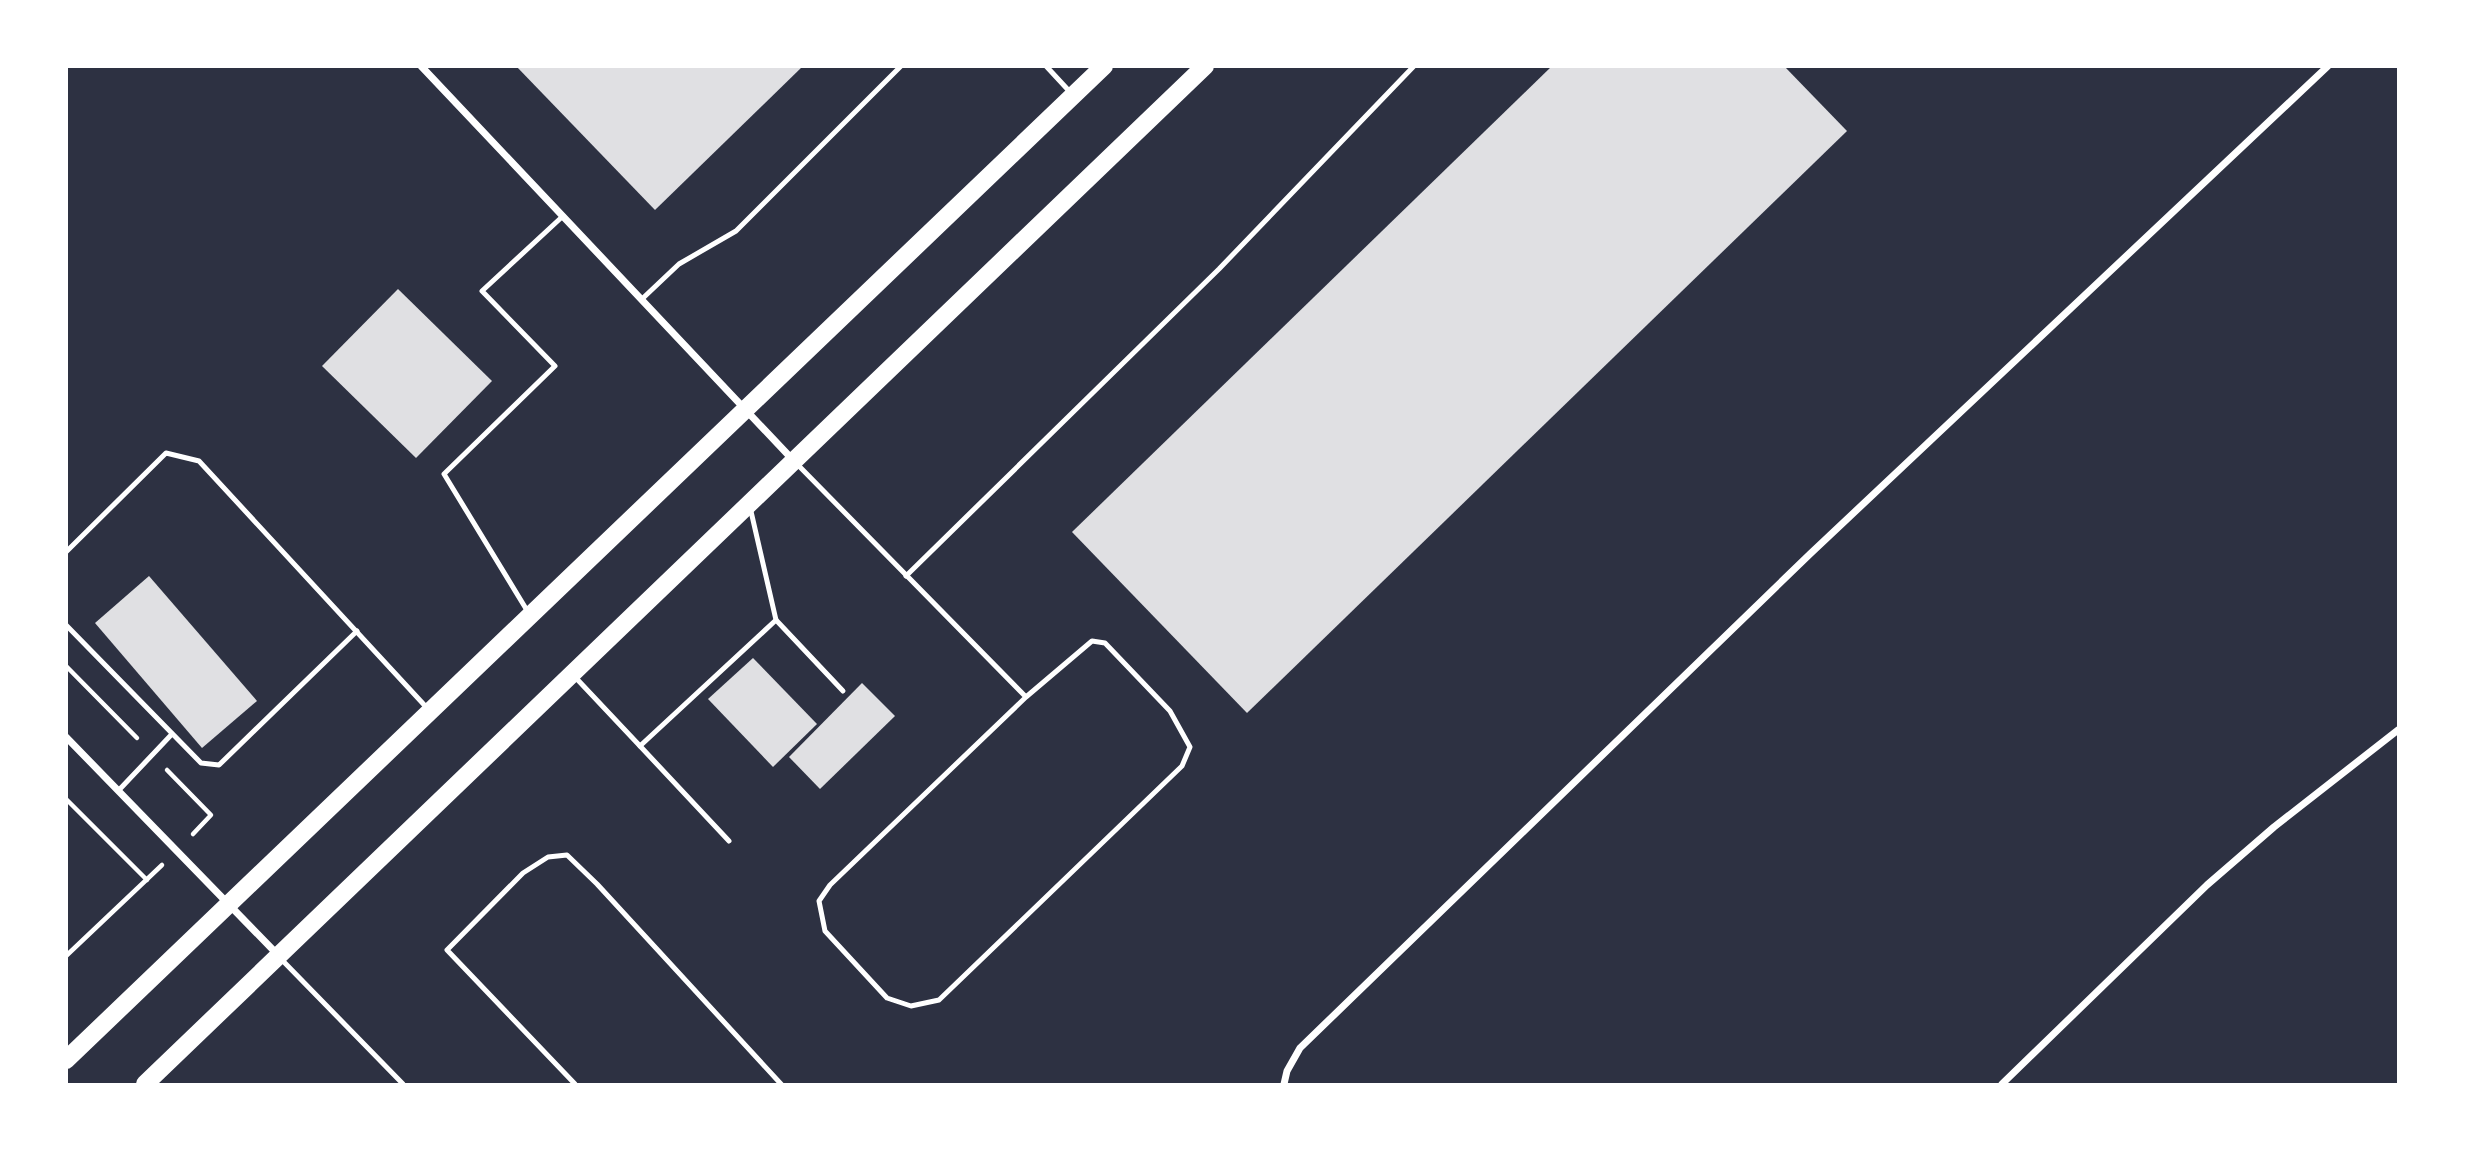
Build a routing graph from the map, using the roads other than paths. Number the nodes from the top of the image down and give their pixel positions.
1 (421, 66) edge
2 (901, 66) edge
3 (1046, 66) edge
4 (1104, 66) edge
5 (1205, 66) edge
6 (1414, 66) edge
7 (2328, 66) edge
8 (1074, 95) junction
9 (563, 216) junction
10 (642, 299) junction
11 (747, 409) junction
12 (794, 461) junction
13 (749, 504) junction
14 (66, 552) edge
15 (906, 576) junction
16 (530, 616) junction
17 (776, 620) junction
18 (66, 625) edge
19 (357, 631) junction
20 (572, 674) junction
21 (843, 691) dead end
22 (1026, 697) junction
23 (430, 711) junction
24 (2399, 730) edge
25 (172, 734) junction
26 (66, 737) edge
27 (640, 746) junction
28 (119, 790) junction
29 (729, 841) dead end
30 (228, 904) junction
31 (278, 956) junction
32 (66, 1060) edge
33 (145, 1084) edge
34 (403, 1084) edge
35 (575, 1084) edge
36 (781, 1084) edge
37 (1283, 1084) edge
38 (2003, 1084) edge

1 - 9 street
2 - 10 lane
3 - 8 lane
4 - 8 main road
5 - 12 main road
6 - 15 lane
7 - 37 street
8 - 11 main road
9 - 10 street
9 - 16 lane
10 - 11 street
11 - 12 street
11 - 16 main road
12 - 13 main road
12 - 15 lane
13 - 17 lane
13 - 20 main road
14 - 19 lane
15 - 22 lane
16 - 23 main road
17 - 21 lane
17 - 27 lane
18 - 25 lane
19 - 23 lane
19 - 25 lane
20 - 27 lane
20 - 31 main road
22 - 22 lane
23 - 30 main road
24 - 38 street
25 - 28 lane
26 - 28 street
27 - 29 lane
28 - 30 street
30 - 31 street
30 - 32 main road
31 - 33 main road
31 - 34 lane
35 - 36 lane

